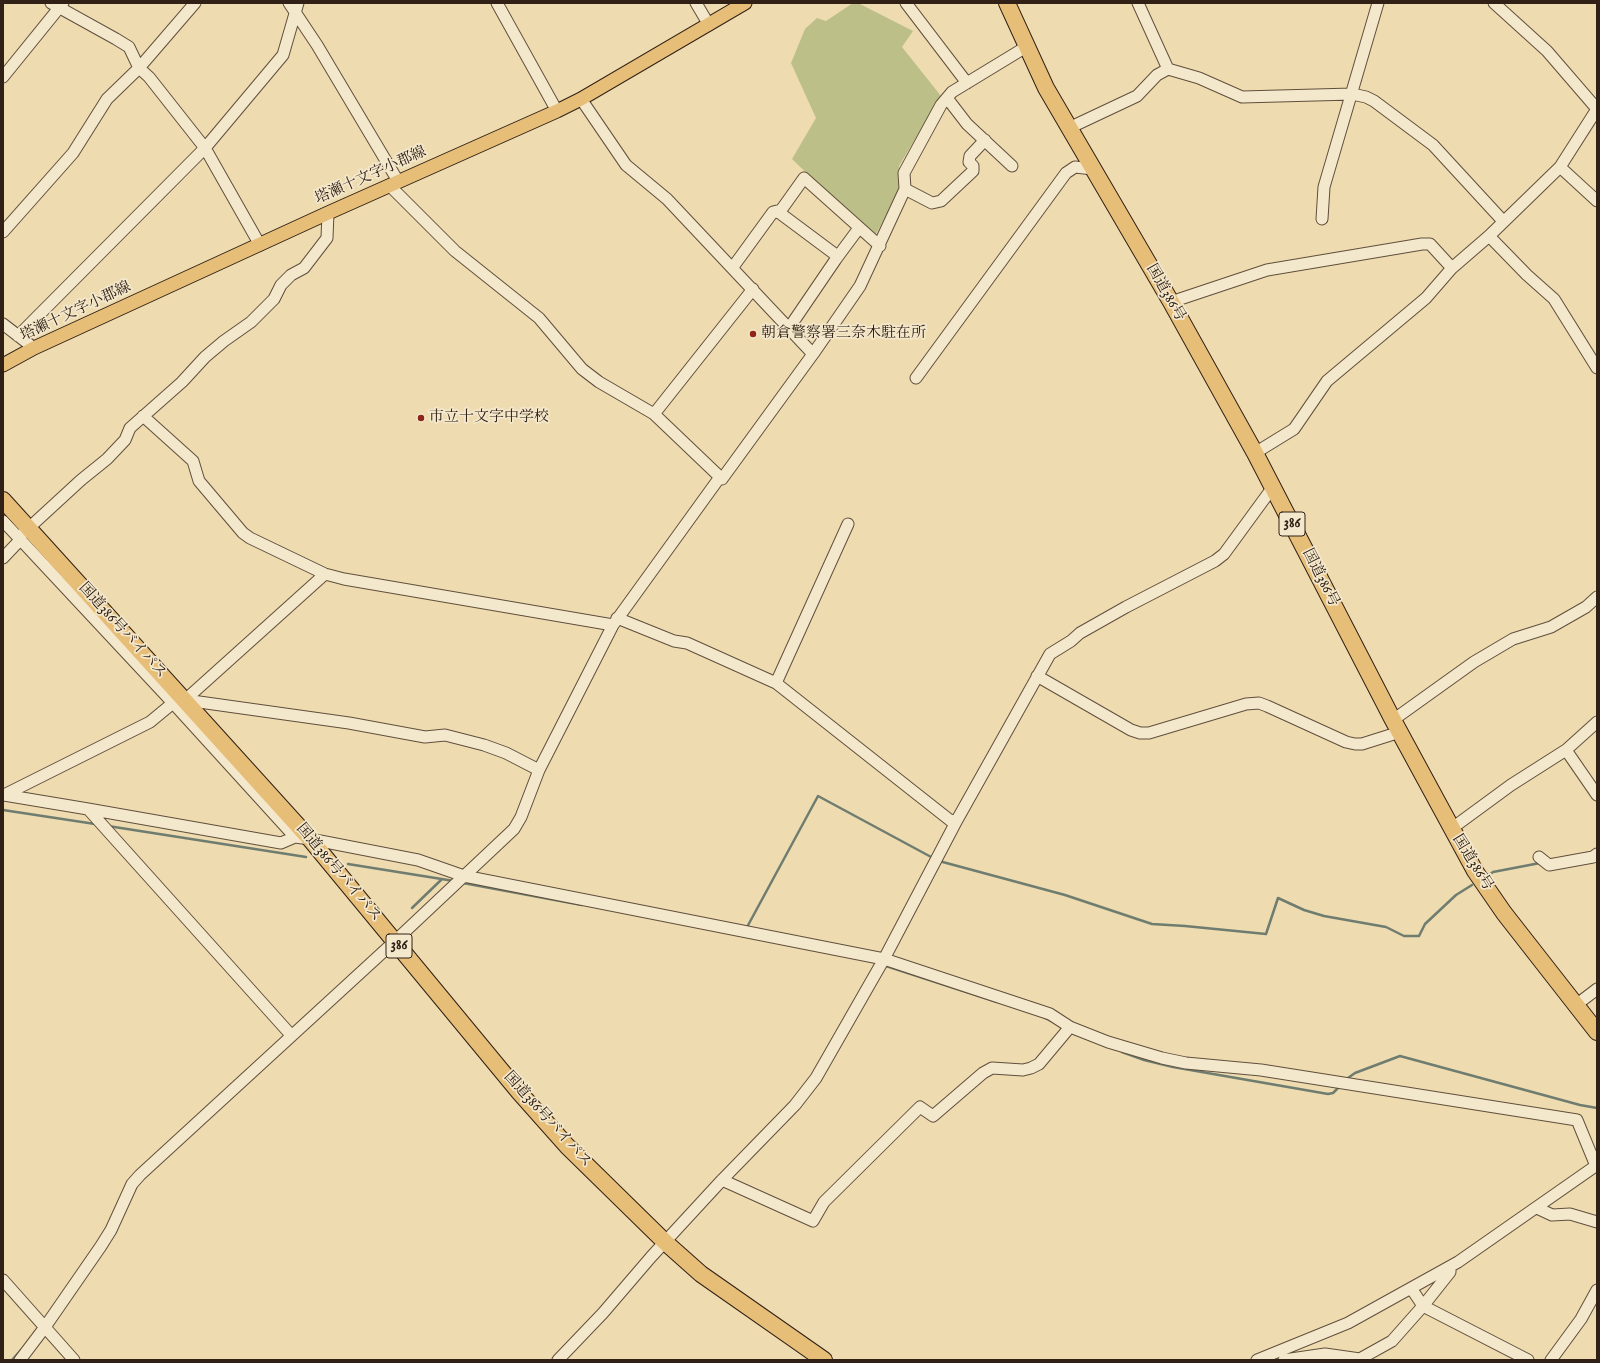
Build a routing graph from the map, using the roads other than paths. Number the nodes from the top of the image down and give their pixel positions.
1 (195, 3) edge
2 (496, 3) edge
3 (696, 3) edge
4 (745, 3) edge
5 (906, 3) edge
6 (1138, 3) edge
7 (1378, 3) edge
8 (1494, 3) edge
9 (1011, 4) edge
10 (58, 5) edge
11 (294, 6) edge
12 (709, 25) junction
13 (1026, 46) junction
14 (139, 68) junction
15 (1168, 69) junction
16 (3, 77) edge
17 (967, 83) junction
18 (1352, 94) junction
19 (947, 98) junction
20 (581, 99) junction
21 (1597, 109) edge
22 (557, 111) junction
23 (1069, 128) junction
24 (985, 140) junction
25 (206, 148) junction
26 (1012, 166) dead end
27 (1560, 167) junction
28 (1093, 169) junction
29 (394, 183) junction
30 (906, 189) junction
31 (1597, 201) edge
32 (328, 212) junction
33 (778, 213) junction
34 (1322, 219) dead end
35 (1503, 221) junction
36 (859, 228) junction
37 (3, 232) edge
38 (1489, 236) junction
39 (260, 245) junction
40 (880, 246) junction
41 (836, 260) junction
42 (733, 267) junction
43 (1452, 268) junction
44 (753, 289) junction
45 (1171, 302) junction
46 (3, 324) edge
47 (789, 328) junction
48 (18, 336) junction
49 (34, 348) junction
50 (813, 354) junction
51 (3, 365) edge
52 (1597, 368) edge
53 (916, 378) dead end
54 (654, 414) junction
55 (143, 416) junction
56 (1255, 453) junction
57 (720, 477) junction
58 (1273, 487) junction
59 (3, 500) edge
60 (3, 521) edge
61 (848, 524) dead end
62 (23, 535) junction
63 (3, 558) edge
64 (325, 574) junction
65 (1597, 597) edge
66 (615, 622) junction
67 (1037, 676) junction
68 (776, 684) junction
69 (179, 702) junction
70 (1597, 722) edge
71 (1396, 726) junction
72 (1566, 750) junction
73 (539, 770) junction
74 (3, 795) edge
75 (1597, 795) edge
76 (88, 809) junction
77 (957, 820) junction
78 (1451, 829) junction
79 (302, 838) junction
80 (1597, 854) edge
81 (1543, 860) dead end
82 (464, 876) junction
83 (395, 941) junction
84 (884, 959) junction
85 (1597, 988) edge
86 (1576, 1004) junction
87 (1070, 1027) junction
88 (1597, 1032) edge
89 (289, 1033) junction
90 (1597, 1166) edge
91 (722, 1180) junction
92 (1537, 1208) junction
93 (1597, 1222) edge
94 (665, 1242) junction
95 (1450, 1267) junction
96 (3, 1280) edge
97 (1411, 1288) junction
98 (1597, 1290) edge
99 (1423, 1306) junction
100 (45, 1327) junction
101 (1269, 1355) junction
102 (1359, 1359) edge
103 (20, 1360) edge
104 (74, 1360) edge
105 (558, 1360) edge
106 (824, 1360) edge
107 (1257, 1360) edge
108 (1283, 1360) edge
109 (1528, 1360) edge
110 (1551, 1360) edge

1 - 14 street
2 - 22 street
3 - 12 street
4 - 12 main road, 塔瀬十文字小郡線
5 - 17 street
6 - 15 street
7 - 18 street
8 - 21 street
9 - 13 highway, 国道386号 / 386
10 - 14 street
10 - 16 street
11 - 25 street
11 - 29 street
12 - 20 main road, 塔瀬十文字小郡線
13 - 17 street
13 - 23 highway, 国道386号 / 386
14 - 25 street
14 - 37 street
15 - 18 street
15 - 23 street
17 - 19 street
18 - 34 street
18 - 35 street
19 - 24 street
19 - 30 street
20 - 22 main road, 塔瀬十文字小郡線
20 - 42 street
21 - 27 street
22 - 29 main road, 塔瀬十文字小郡線
23 - 28 highway, 国道386号 / 386
24 - 26 street
24 - 30 street
25 - 39 street
25 - 48 street
27 - 31 street
27 - 35 street
28 - 45 highway, 国道386号 / 386
28 - 53 street
29 - 32 main road, 塔瀬十文字小郡線
29 - 54 street
30 - 40 street
32 - 39 main road, 塔瀬十文字小郡線
32 - 55 street
33 - 36 street
33 - 41 street
33 - 42 street
35 - 38 street
36 - 40 street
36 - 41 street
38 - 43 street
38 - 52 street
39 - 49 main road, 塔瀬十文字小郡線
40 - 50 street
41 - 47 street
42 - 44 street
43 - 45 street
43 - 56 street
44 - 47 street
44 - 54 street
45 - 56 highway, 国道386号 / 386
46 - 48 street
47 - 50 street
48 - 49 street
49 - 51 main road, 塔瀬十文字小郡線
50 - 57 street
54 - 57 street
55 - 62 street
55 - 64 street
56 - 58 highway, 国道386号 / 386
57 - 66 street
58 - 67 street
58 - 71 highway, 国道386号 / 386
59 - 62 highway, 国道386号バイパス / 386
60 - 62 street
61 - 68 street
62 - 63 street
62 - 69 highway, 国道386号バイパス / 386
64 - 66 street
64 - 69 street
65 - 71 street
66 - 68 street
66 - 73 street
67 - 71 street
67 - 77 street
68 - 77 street
69 - 73 street
69 - 74 street
69 - 79 highway, 国道386号バイパス / 386
70 - 72 street
71 - 78 highway, 国道386号 / 386
72 - 75 street
72 - 78 street
73 - 82 street
74 - 76 street
76 - 79 street
76 - 89 street
77 - 84 street
78 - 86 highway, 国道386号 / 386
79 - 82 street
79 - 83 highway, 国道386号バイパス / 386
80 - 81 street
82 - 83 street
82 - 84 street
83 - 89 street
83 - 94 highway, 国道386号バイパス / 386
84 - 87 street
84 - 91 street
85 - 86 street
86 - 88 highway, 国道386号 / 386
87 - 90 street
87 - 91 street
89 - 100 street
90 - 92 street
91 - 94 street
92 - 93 street
92 - 95 street
94 - 105 street
94 - 106 highway, 国道386号バイパス / 386
95 - 97 street
95 - 99 street
96 - 100 street
97 - 99 street
97 - 101 street
98 - 110 street
99 - 102 street
99 - 109 street
100 - 103 street
100 - 104 street
101 - 107 street
101 - 108 street
102 - 108 street

